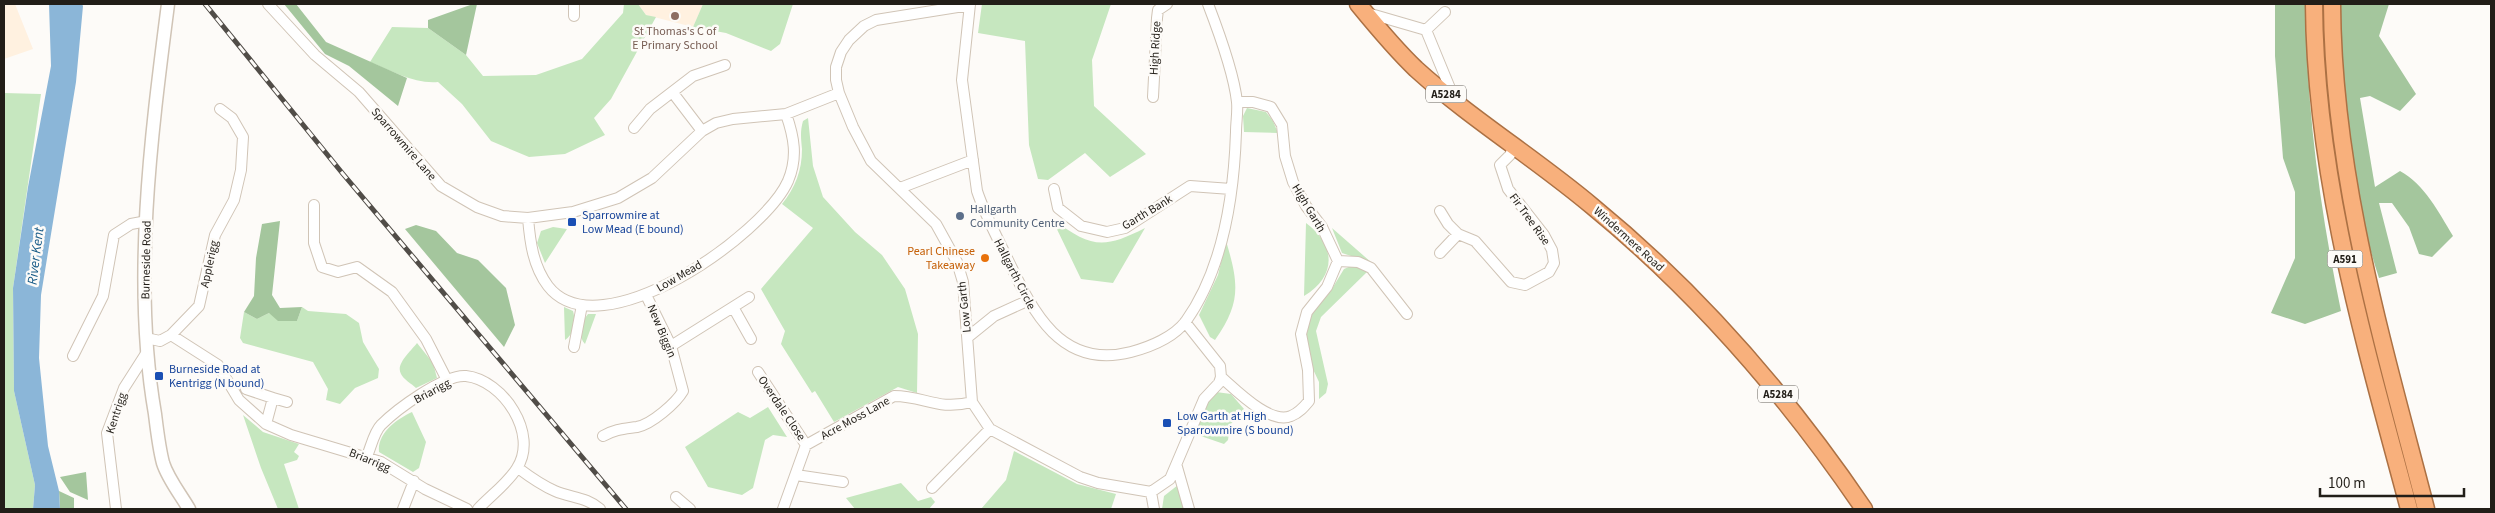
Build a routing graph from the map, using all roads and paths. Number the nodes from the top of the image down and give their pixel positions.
1 (168, 4) edge
2 (268, 4) edge
3 (574, 4) edge
4 (970, 4) edge
5 (1167, 4) edge
6 (1208, 4) edge
7 (2314, 4) edge
8 (2332, 4) edge
9 (1361, 8) edge
10 (1445, 12) dead end
11 (574, 16) dead end
12 (1426, 30) junction
13 (725, 65) dead end
14 (673, 93) junction
15 (839, 93) junction
16 (1153, 97) dead end
17 (1455, 101) junction
18 (1237, 102) junction
19 (220, 109) dead end
20 (786, 114) junction
21 (634, 128) dead end
22 (702, 131) junction
23 (1514, 146) junction
24 (973, 160) junction
25 (900, 188) junction
26 (1054, 189) dead end
27 (1231, 189) junction
28 (314, 205) dead end
29 (1440, 211) dead end
30 (528, 218) junction
31 (147, 221) junction
32 (1458, 234) junction
33 (1440, 253) dead end
34 (1338, 261) junction
35 (646, 295) junction
36 (750, 297) dead end
37 (1027, 301) junction
38 (582, 306) junction
39 (733, 307) junction
40 (1407, 314) dead end
41 (1185, 322) junction
42 (171, 335) junction
43 (968, 337) junction
44 (146, 338) junction
45 (751, 339) dead end
46 (671, 346) junction
47 (574, 347) dead end
48 (147, 352) junction
49 (73, 356) dead end
50 (758, 372) dead end
51 (1221, 376) junction
52 (447, 380) junction
53 (246, 388) dead end
54 (273, 398) junction
55 (286, 402) dead end
56 (972, 402) junction
57 (266, 424) junction
58 (990, 429) junction
59 (603, 436) dead end
60 (806, 445) junction
61 (367, 456) junction
62 (1177, 467) junction
63 (518, 468) junction
64 (796, 475) junction
65 (414, 481) junction
66 (843, 482) dead end
67 (932, 488) dead end
68 (1151, 492) junction
69 (676, 497) dead end
70 (115, 508) edge
71 (189, 509) edge
72 (403, 509) edge
73 (467, 509) edge
74 (478, 509) edge
75 (600, 509) edge
76 (690, 509) edge
77 (783, 509) edge
78 (1154, 509) edge
79 (1189, 509) edge
80 (1864, 509) edge
81 (2409, 509) edge
82 (2426, 509) edge

1 - 31 street, Burneside Road
2 - 30 street, Sparrowmire Lane
3 - 11 street
4 - 15 street, Low Garth
4 - 24 street, Hallgarth Circle
5 - 16 street, High Ridge
6 - 18 street, Hallgarth Circle
7 - 81 highway, A591
8 - 82 highway, A591
9 - 12 street
9 - 17 highway, Windermere Road / A5284
10 - 12 street
12 - 17 street
13 - 14 street
14 - 21 street
14 - 22 street
15 - 20 street, Sparrowmire Lane
15 - 25 street, Low Garth
17 - 23 highway, Windermere Road / A5284
18 - 27 street, Hallgarth Circle
18 - 34 street, High Garth
19 - 42 street, Applerigg
20 - 22 street, Sparrowmire Lane
20 - 35 street, Low Mead
22 - 30 street, Sparrowmire Lane
23 - 32 street, Fir Tree Rise
23 - 80 highway, Windermere Road / A5284
24 - 25 street
24 - 37 street, Hallgarth Circle
25 - 43 street, Low Garth
26 - 27 street, Garth Bank
27 - 41 street, Hallgarth Circle
28 - 52 street
29 - 32 street, Fir Tree Rise
30 - 38 street, Low Mead
31 - 44 street, Burneside Road
31 - 49 street
32 - 33 street
34 - 40 street
34 - 51 street
35 - 38 street, Low Mead
35 - 46 street, New Biggin
36 - 39 street
37 - 41 street, Hallgarth Circle
37 - 43 street
38 - 47 street
39 - 45 street
39 - 46 street
41 - 51 street
42 - 44 street
42 - 57 street, Briarrigg
43 - 56 street, Low Garth
44 - 48 street, Burneside Road
46 - 59 street, New Biggin
48 - 70 street, Kentrigg
48 - 71 street, Burneside Road
50 - 60 street, Overdale Close
51 - 62 street
52 - 61 street, Briarigg
52 - 63 street, Briarigg
53 - 54 street
54 - 55 street
54 - 57 street
56 - 58 street, Low Garth
56 - 60 street, Acre Moss Lane
57 - 61 street, Briarrigg
58 - 67 street
58 - 68 street, Low Garth
60 - 64 street, Acre Moss Lane
61 - 65 street, Briarrigg
62 - 68 street
62 - 79 street
63 - 74 street
63 - 75 street
64 - 66 street
64 - 77 street, Acre Moss Lane
65 - 72 street
65 - 73 street, Briarrigg
68 - 78 street
69 - 76 street

